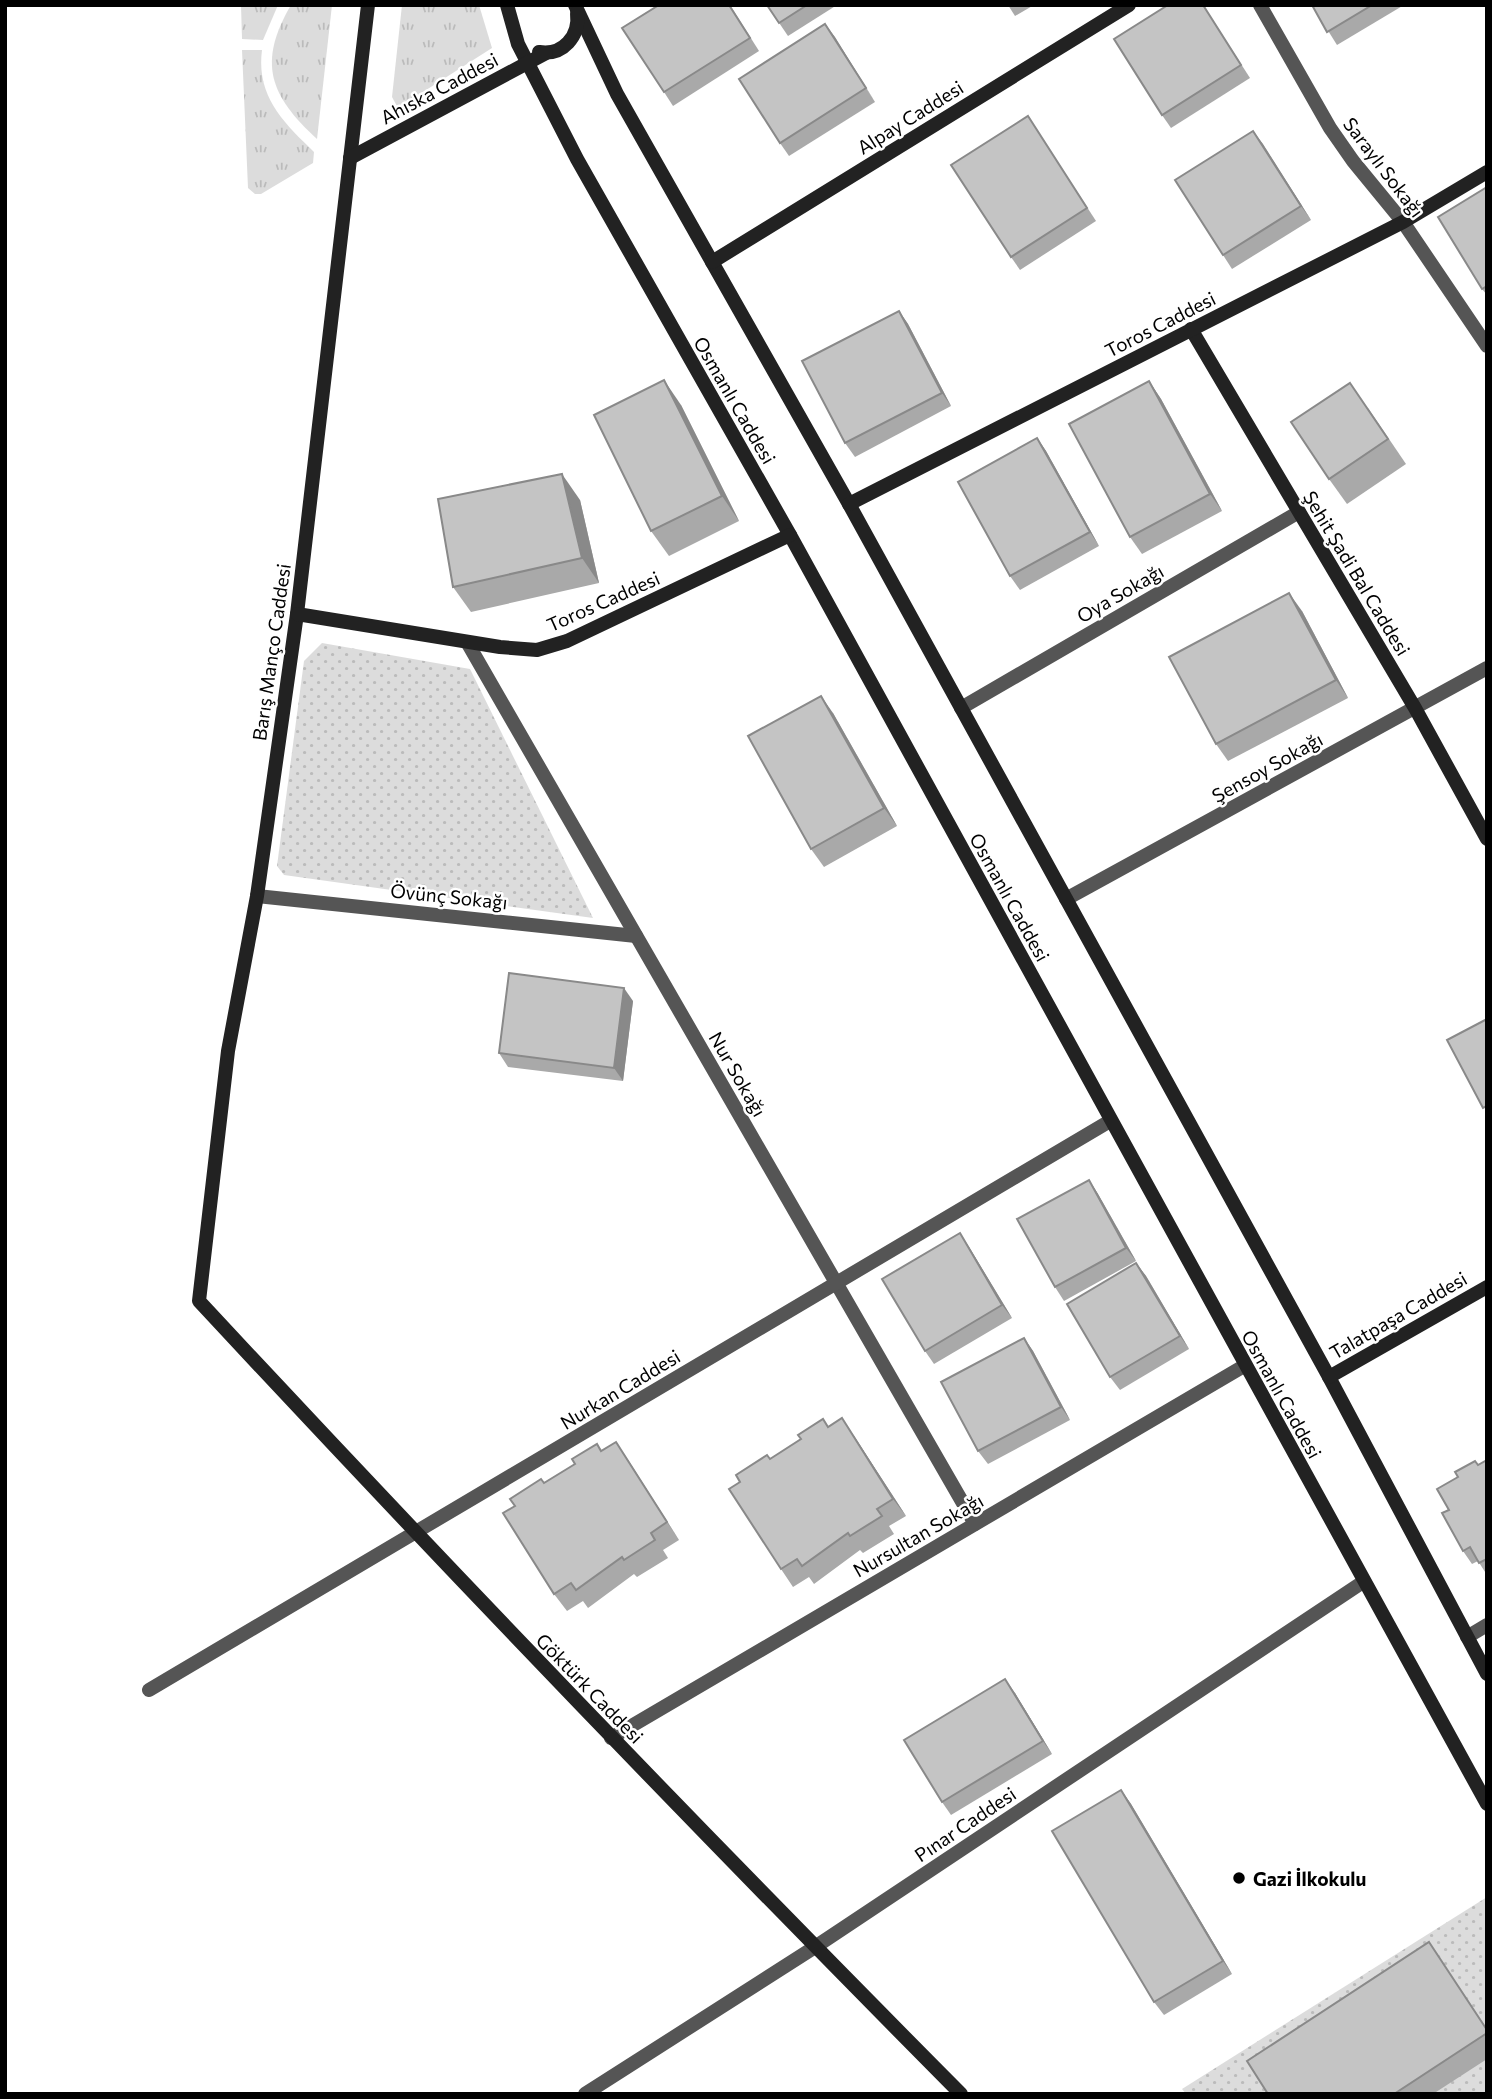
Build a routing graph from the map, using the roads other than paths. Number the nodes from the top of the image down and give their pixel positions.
1 (368, 5) edge
2 (507, 5) edge
3 (515, 5) edge
4 (575, 5) edge
5 (1129, 5) edge
6 (1260, 5) edge
7 (513, 29) junction
8 (546, 53) junction
9 (527, 63) junction
10 (350, 158) junction
11 (1487, 172) edge
12 (1403, 222) junction
13 (712, 262) junction
14 (1191, 330) junction
15 (1487, 346) edge
16 (849, 504) junction
17 (1299, 512) junction
18 (790, 535) junction
19 (297, 614) junction
20 (467, 642) junction
21 (1487, 668) edge
22 (961, 708) junction
23 (1415, 708) junction
24 (1487, 838) edge
25 (257, 896) junction
26 (1066, 900) junction
27 (636, 936) junction
28 (1110, 1121) junction
29 (836, 1283) junction
30 (1487, 1287) edge
31 (199, 1301) joint
32 (1244, 1366) junction
33 (1329, 1377) junction
34 (975, 1524) junction
35 (415, 1534) junction
36 (1363, 1582) junction
37 (1487, 1625) edge
38 (1467, 1637) junction
39 (1487, 1674) edge
40 (149, 1690) dead end
41 (611, 1738) junction
42 (1487, 1804) edge
43 (815, 1947) junction
44 (585, 2094) edge
45 (961, 2094) edge

1 - 10 street, Barış Manço Caddesi
2 - 7 street, Osmanlı Caddesi
3 - 7 street
4 - 8 street, Ahıska Caddesi
4 - 13 street
5 - 13 street, Alpay Caddesi
6 - 12 street, Saraylı Sokağı
7 - 8 street
7 - 9 street, Osmanlı Caddesi
8 - 9 street, Ahıska Caddesi
9 - 10 street, Ahıska Caddesi
9 - 18 street, Osmanlı Caddesi
10 - 19 street, Barış Manço Caddesi
11 - 12 street, Toros Caddesi
12 - 14 street, Toros Caddesi
12 - 15 street, Saraylı Sokağı
13 - 16 street
14 - 16 street, Toros Caddesi
14 - 17 street, Şehit Şadi Bal Caddesi
16 - 22 street
17 - 22 street, Oya Sokağı
17 - 23 street, Şehit Şadi Bal Caddesi
18 - 20 street, Toros Caddesi
18 - 28 street, Osmanlı Caddesi
19 - 20 street, Toros Caddesi
19 - 25 street, Barış Manço Caddesi
20 - 27 street, Nur Sokağı
21 - 23 street, Şensoy Sokağı
22 - 26 street
23 - 24 street, Şehit Şadi Bal Caddesi
23 - 26 street, Şensoy Sokağı
25 - 27 street, Övünç Sokağı
25 - 31 street, Barış Manço Caddesi
26 - 33 street
27 - 29 street, Nur Sokağı
28 - 29 street, Nurkan Caddesi
28 - 32 street, Osmanlı Caddesi
29 - 34 street, Nur Sokağı
29 - 35 street, Nurkan Caddesi
30 - 33 street, Talatpaşa Caddesi
31 - 35 street, Göktürk Caddesi
32 - 34 street, Nursultan Sokağı
32 - 36 street, Osmanlı Caddesi
33 - 38 street
34 - 41 street, Nursultan Sokağı
35 - 40 street, Nurkan Caddesi
35 - 41 street, Göktürk Caddesi
36 - 42 street, Osmanlı Caddesi
36 - 43 street, Pınar Caddesi
37 - 38 street
38 - 39 street
41 - 43 street, Göktürk Caddesi
43 - 44 street, Pınar Caddesi
43 - 45 street, Göktürk Caddesi

